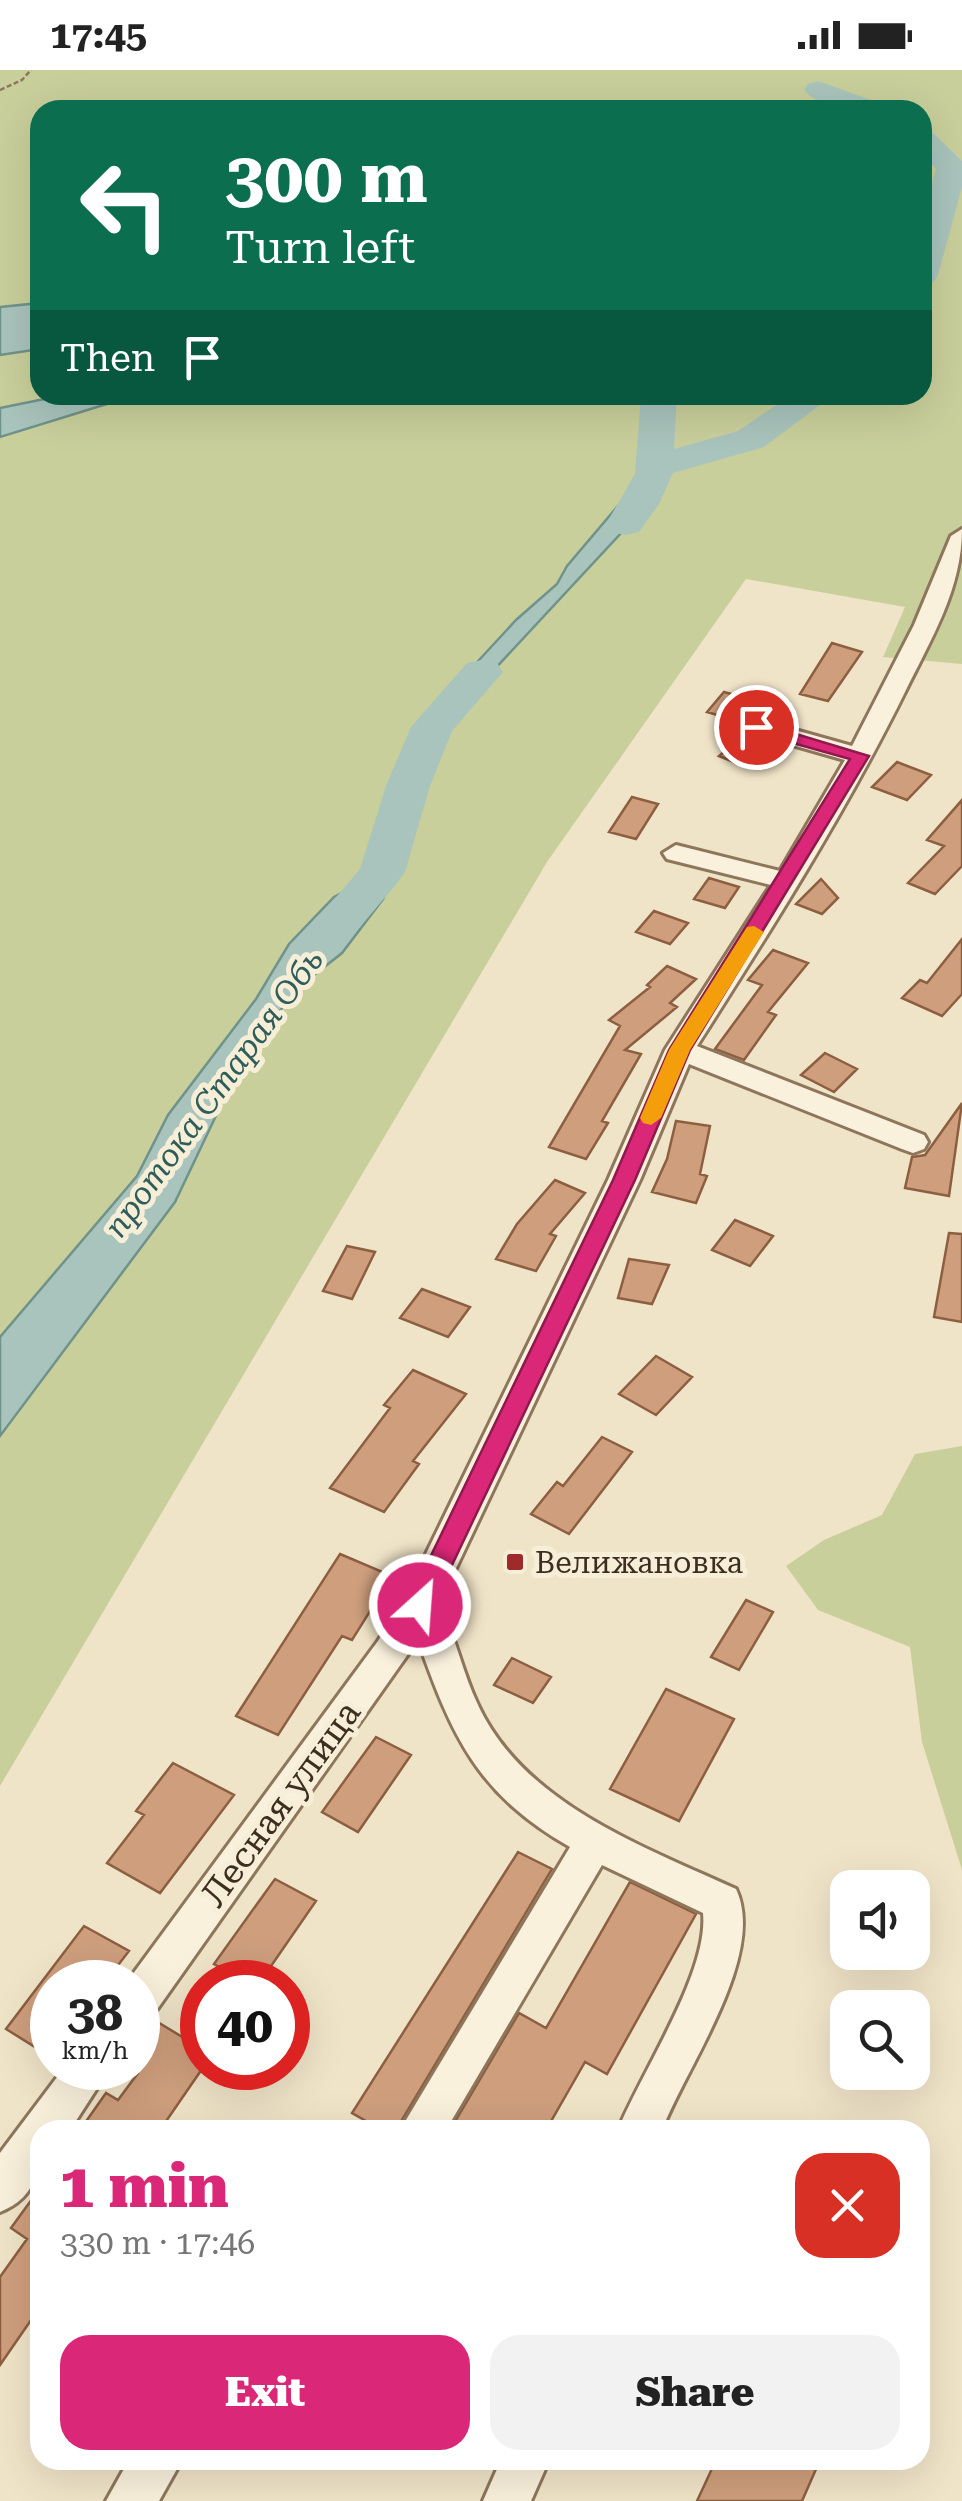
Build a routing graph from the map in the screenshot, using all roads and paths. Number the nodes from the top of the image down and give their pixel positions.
1 (31, 70) edge
2 (0, 90) edge
3 (962, 536) edge
4 (756, 727) dead end
5 (860, 756) junction
6 (676, 852) dead end
7 (787, 881) junction
8 (680, 1050) junction
9 (913, 1142) dead end
10 (420, 1605) junction
11 (594, 1841) junction
12 (160, 1971) edge
13 (73, 2090) edge
14 (51, 2120) edge
15 (428, 2120) edge
16 (645, 2120) edge
17 (30, 2149) edge
18 (0, 2190) edge
19 (151, 2470) edge
20 (520, 2470) edge
21 (130, 2501) edge
22 (507, 2501) edge

1 - 2 path
3 - 5 street, Лесная улица
4 - 5 street
5 - 7 street, Лесная улица
6 - 7 street
7 - 8 street, Лесная улица
8 - 9 street
8 - 10 street, Лесная улица
10 - 11 street
10 - 12 street, Лесная улица
11 - 15 street
11 - 16 street
13 - 14 street
17 - 18 street
19 - 21 street
20 - 22 street

